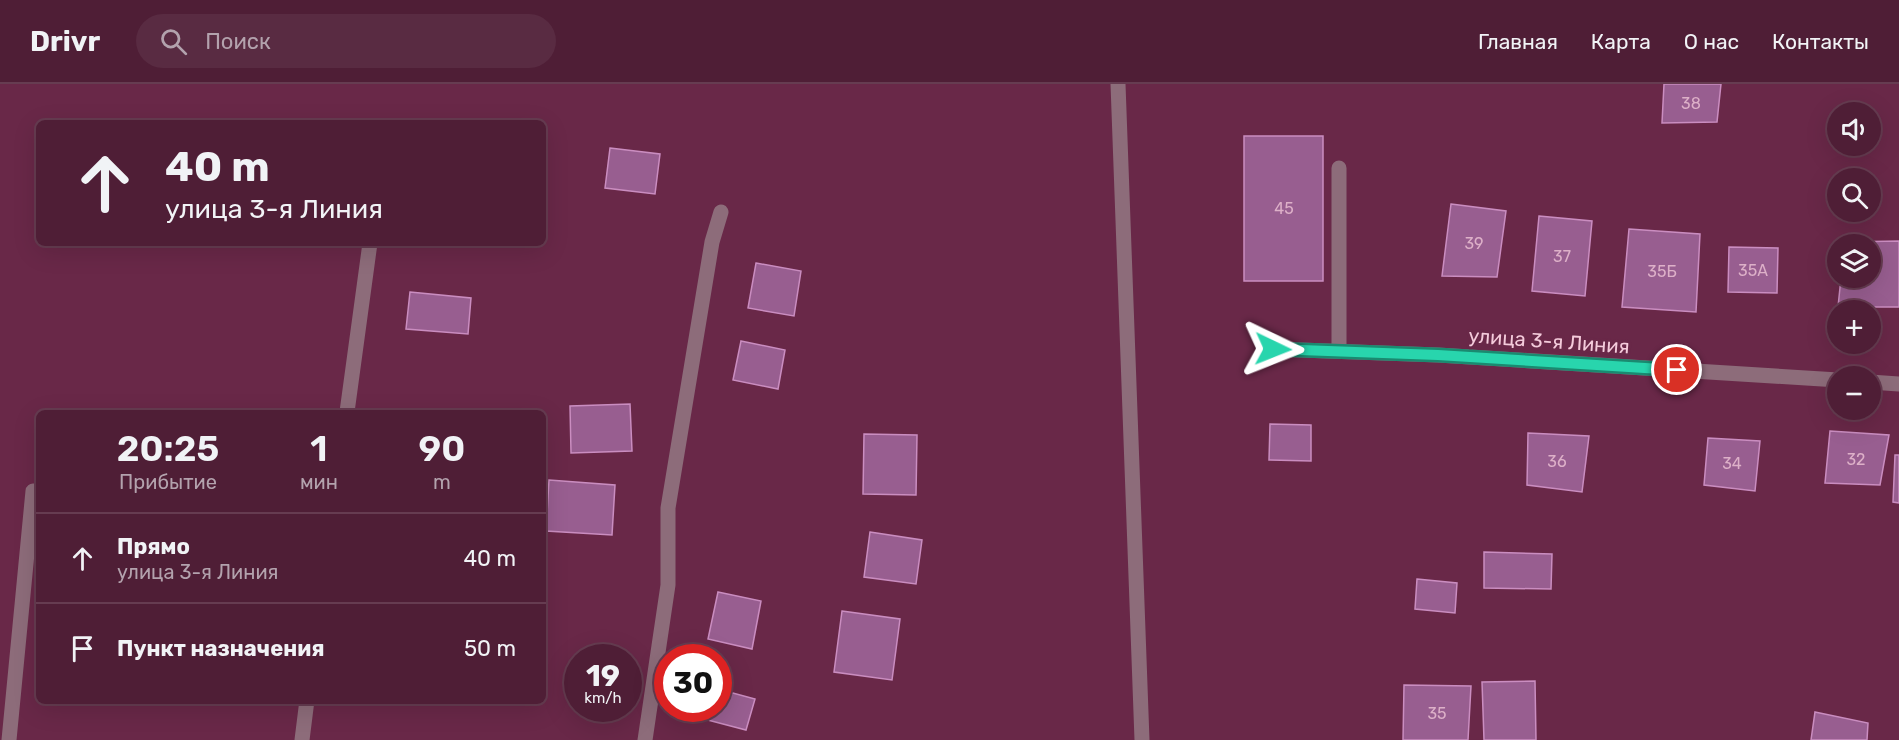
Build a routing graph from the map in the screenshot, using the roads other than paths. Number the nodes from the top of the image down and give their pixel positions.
1 (1118, 84) edge
2 (1339, 168) dead end
3 (721, 212) dead end
4 (370, 246) edge
5 (1273, 349) dead end
6 (1339, 351) junction
7 (1827, 379) edge
8 (1881, 383) edge
9 (1899, 384) edge
10 (346, 410) edge
11 (33, 491) dead end
12 (306, 704) edge
13 (9, 740) edge
14 (302, 740) edge
15 (645, 740) edge
16 (1142, 740) edge

1 - 16 street
2 - 6 street
3 - 15 street
4 - 10 street
5 - 6 street, улица 3-я Линия
6 - 7 street, улица 3-я Линия
8 - 9 street
11 - 13 street
12 - 14 street

